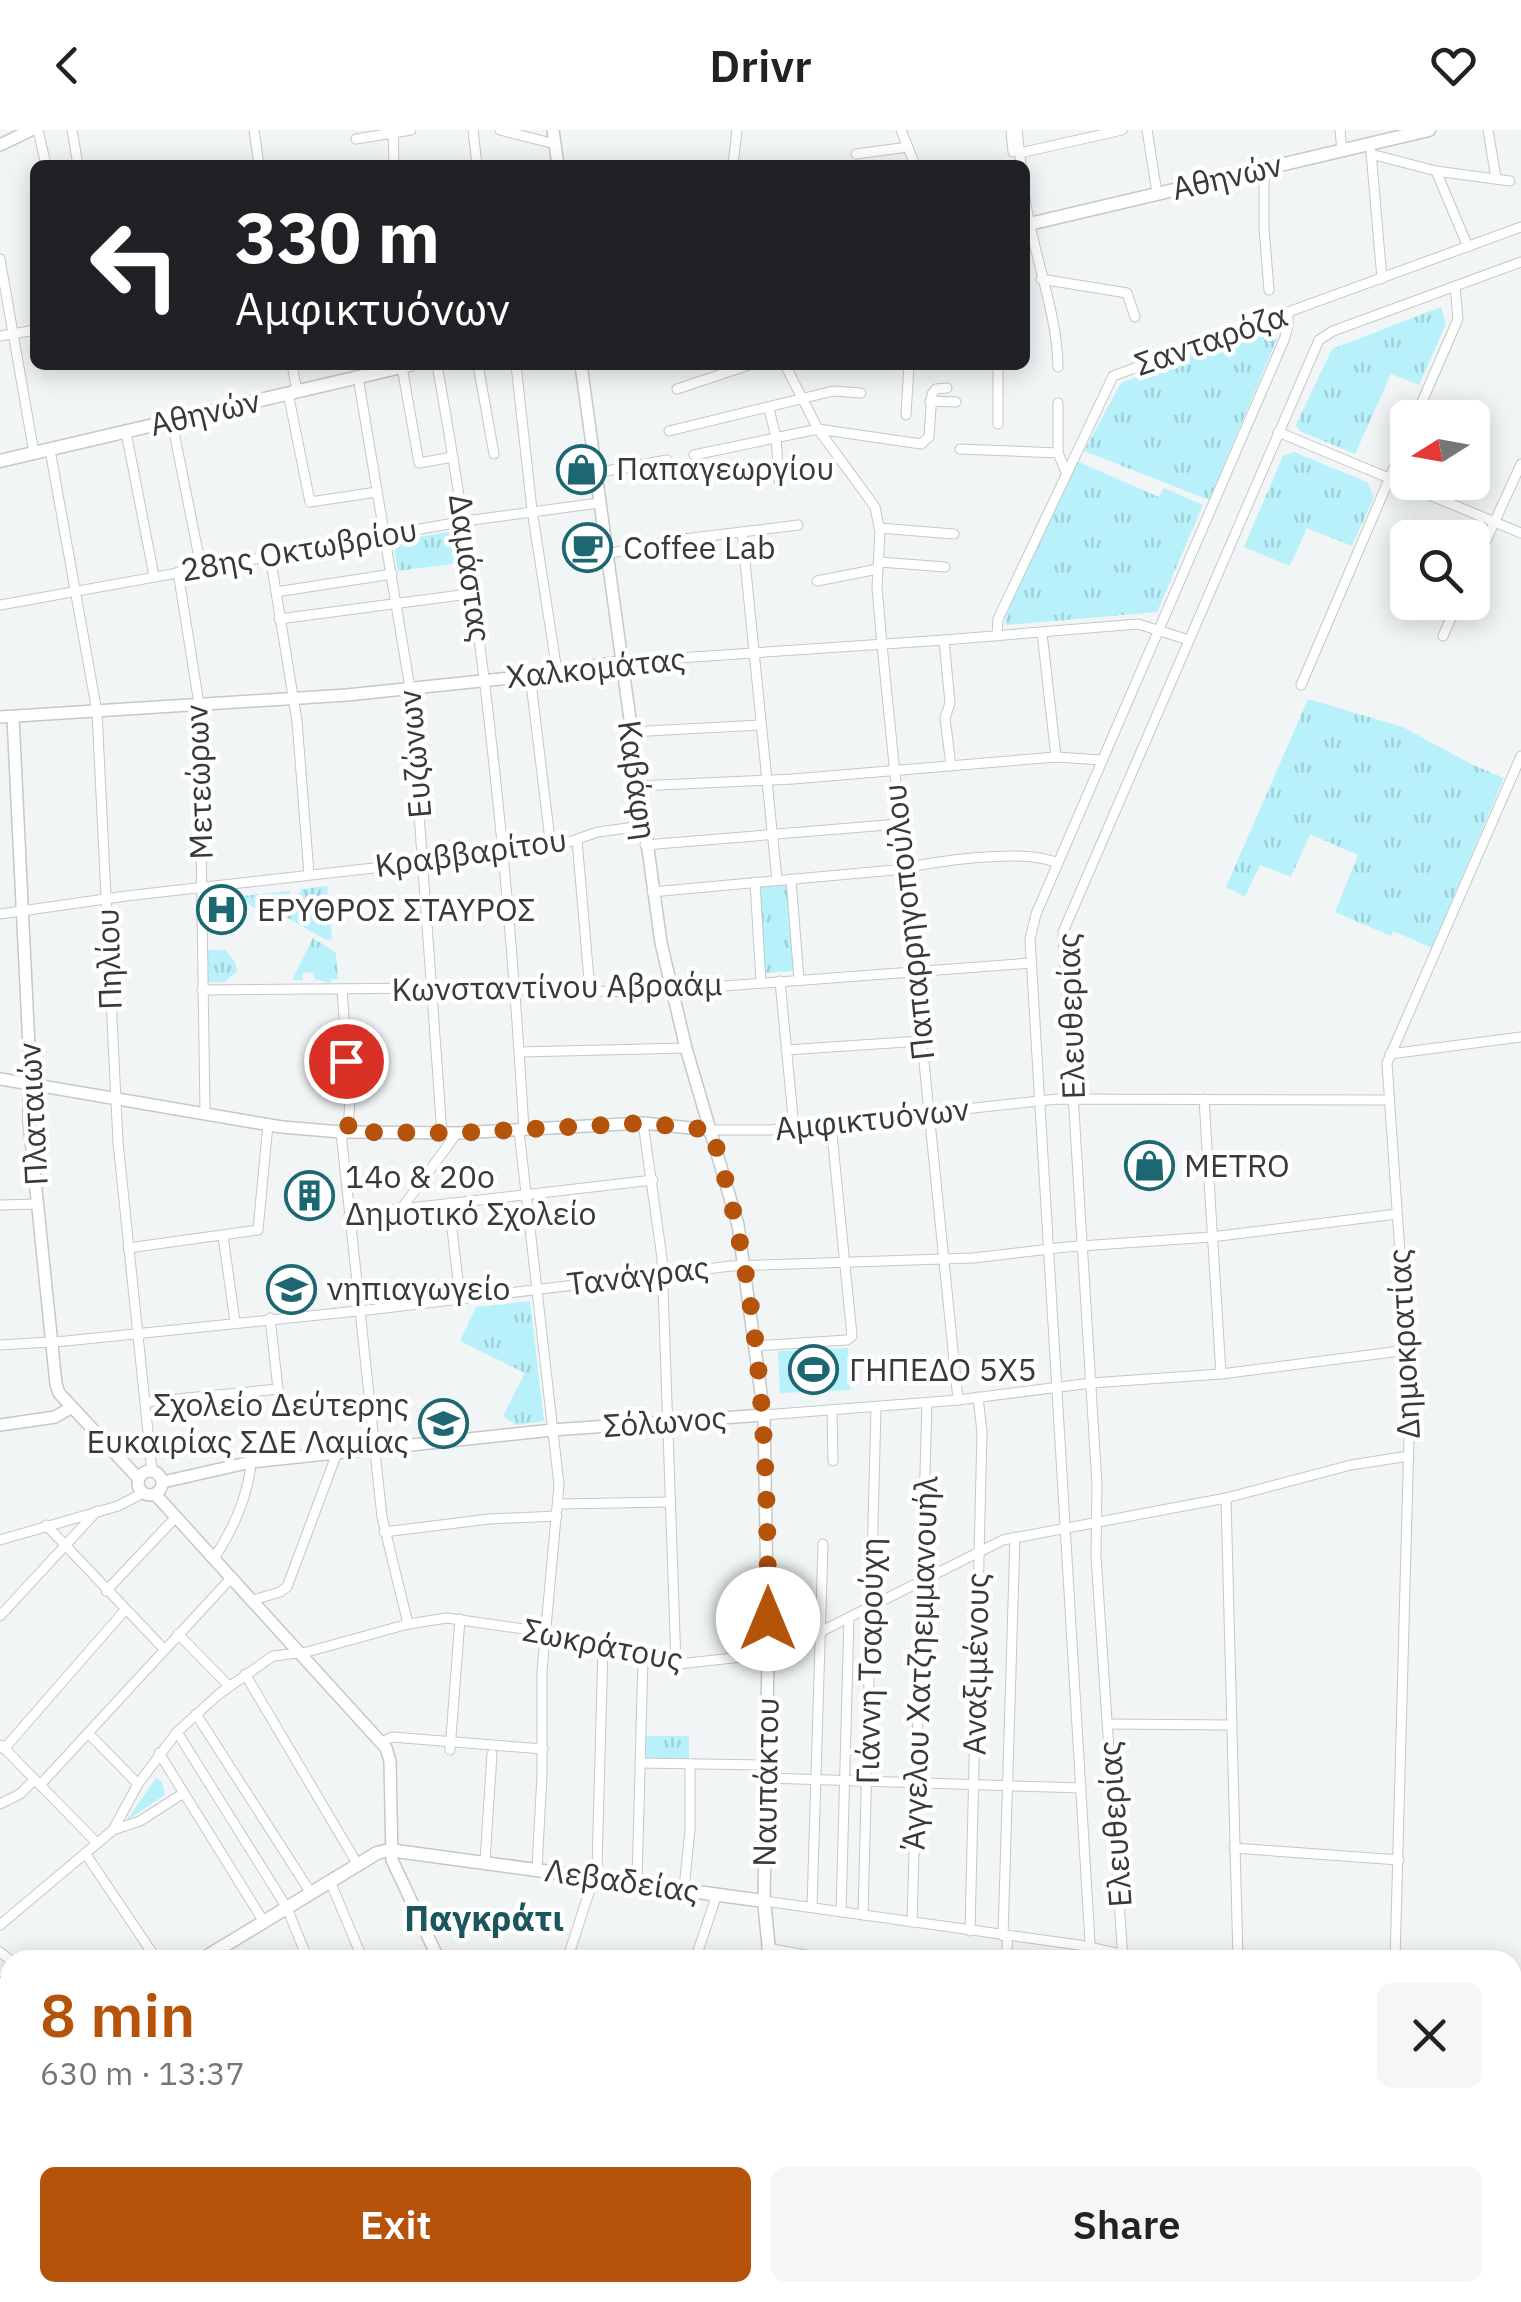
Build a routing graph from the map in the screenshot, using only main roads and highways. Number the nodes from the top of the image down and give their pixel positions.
1 (1429, 130) edge
2 (1030, 223) edge
3 (360, 373) edge
4 (0, 461) edge
5 (764, 1901) joint
6 (218, 1950) edge
7 (769, 1950) edge

1 - 2 main road, Αθηνών
3 - 4 main road, Αθηνών
5 - 6 main road, Λεβαδείας
5 - 7 main road, Ναυπάκτου

